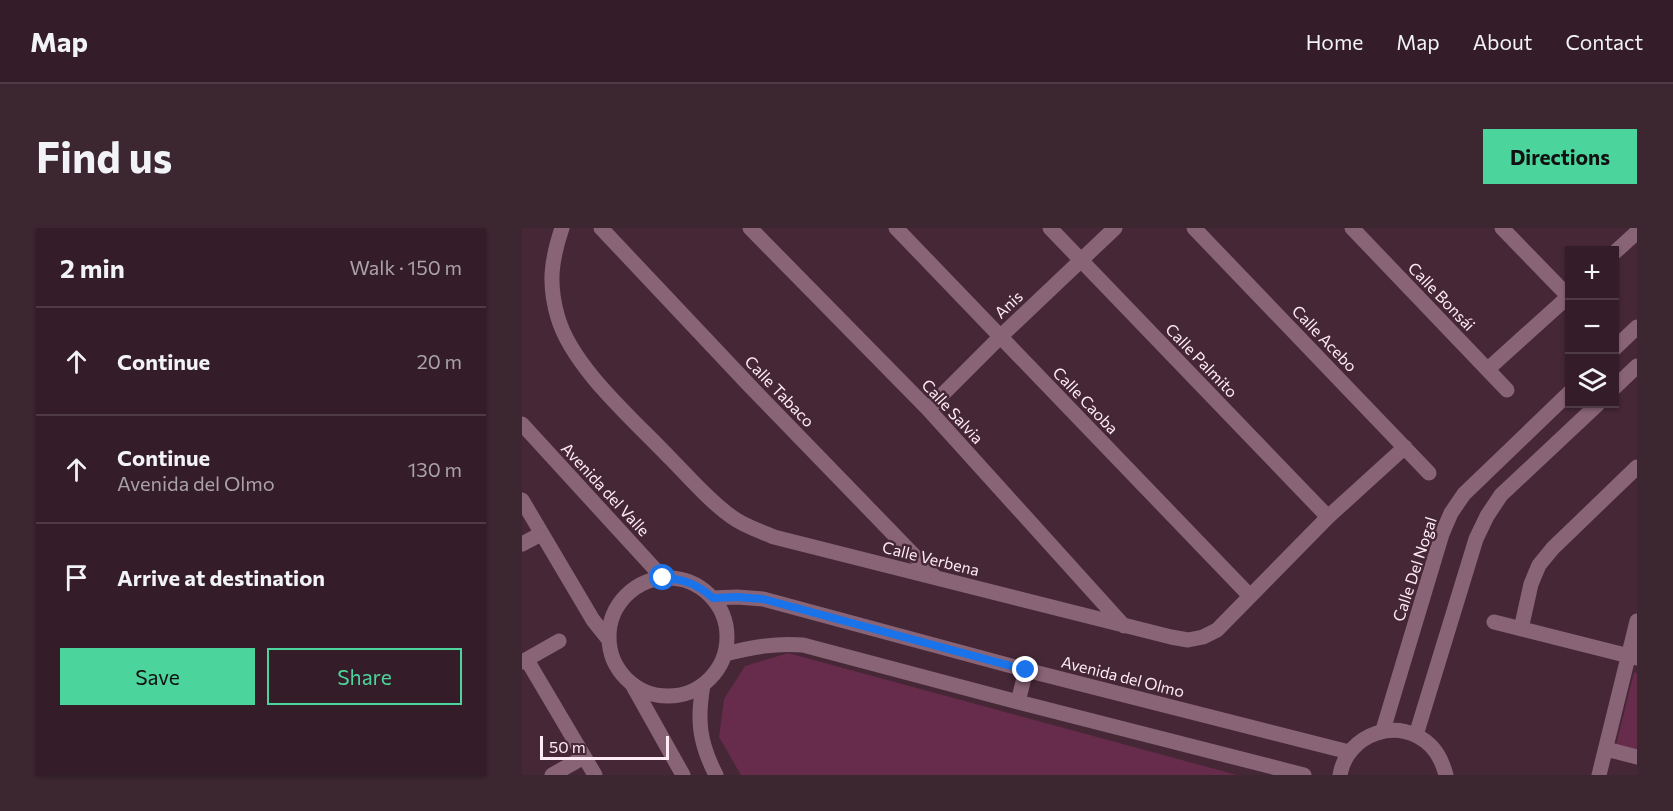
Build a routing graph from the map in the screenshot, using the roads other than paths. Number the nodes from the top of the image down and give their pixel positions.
1 (562, 228) edge
2 (601, 228) edge
3 (750, 228) edge
4 (896, 228) edge
5 (1050, 228) edge
6 (1115, 228) edge
7 (1194, 228) edge
8 (1352, 228) edge
9 (1502, 228) edge
10 (1637, 232) edge
11 (1619, 248) edge
12 (1082, 261) junction
13 (1565, 291) edge
14 (1565, 299) edge
15 (1637, 327) edge
16 (1000, 337) junction
17 (1619, 344) edge
18 (1637, 366) edge
19 (1488, 369) junction
20 (1619, 383) edge
21 (1507, 390) dead end
22 (1565, 396) edge
23 (1594, 408) edge
24 (928, 409) junction
25 (522, 424) edge
26 (1405, 447) junction
27 (1637, 468) edge
28 (1429, 474) dead end
29 (522, 500) edge
30 (1328, 517) junction
31 (541, 534) junction
32 (522, 544) edge
33 (663, 578) junction
34 (935, 578) junction
35 (1250, 596) junction
36 (713, 598) junction
37 (1637, 621) edge
38 (1494, 622) dead end
39 (1124, 626) junction
40 (1521, 628) junction
41 (609, 640) junction
42 (559, 641) dead end
43 (725, 654) junction
44 (1633, 657) edge
45 (524, 661) edge
46 (1026, 670) junction
47 (632, 684) junction
48 (703, 685) junction
49 (1018, 702) junction
50 (1383, 730) junction
51 (1416, 735) junction
52 (1606, 749) junction
53 (1349, 752) junction
54 (584, 757) junction
55 (1637, 757) edge
56 (552, 775) edge
57 (594, 775) edge
58 (683, 775) edge
59 (716, 775) edge
60 (1304, 775) edge
61 (1340, 775) edge
62 (1446, 775) edge
63 (1599, 775) edge

1 - 34 street, Calle Verbena
2 - 34 street, Calle Tabaco
3 - 24 street, Calle Salvia
4 - 16 street, Calle Caoba
5 - 12 street, Calle Palmito
6 - 12 street, Anis
7 - 26 street, Calle Acebo
8 - 19 street, Calle Bonsái
9 - 13 street
10 - 11 street
12 - 16 street, Anis
12 - 30 street, Calle Palmito
14 - 19 street
15 - 17 street
16 - 24 street, Anis
16 - 35 street, Calle Caoba
18 - 20 street
19 - 21 street, Calle Bonsái
22 - 50 street, Calle Del Nogal
23 - 51 street
24 - 39 street, Calle Salvia
25 - 33 street, Avenida del Valle
26 - 28 street, Calle Acebo
26 - 30 street, Calle Verbena
27 - 40 street
29 - 31 street
30 - 35 street, Calle Verbena
31 - 32 street
31 - 41 street
33 - 36 street
33 - 41 street
34 - 39 street, Calle Verbena
35 - 39 street, Calle Verbena
36 - 43 street
36 - 46 street, Avenida del Olmo
37 - 44 street
38 - 40 street
40 - 44 street
41 - 47 street
42 - 45 street
43 - 48 street
43 - 49 street
44 - 52 street
45 - 54 street
46 - 49 street
46 - 53 street, Avenida del Olmo
47 - 48 street
47 - 58 street
48 - 59 street
49 - 60 street
50 - 51 street
50 - 53 street
51 - 62 street
52 - 55 street
52 - 63 street
53 - 61 street
54 - 56 street
54 - 57 street

